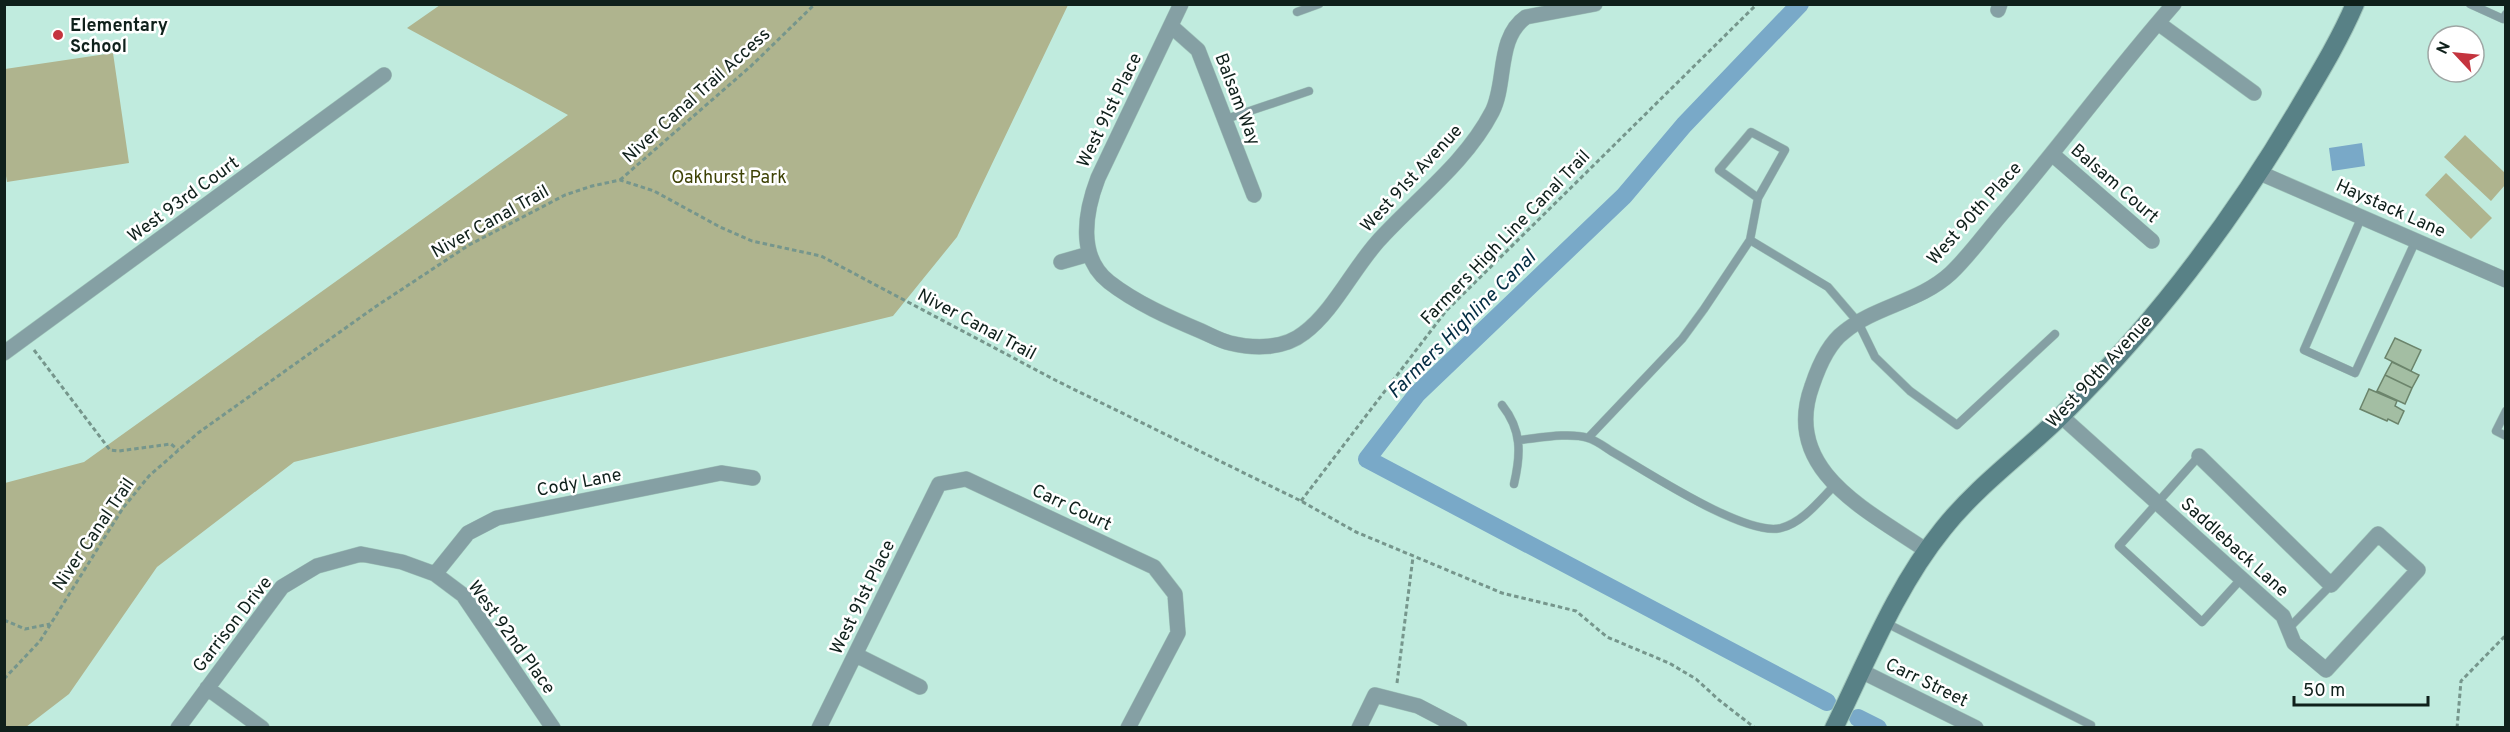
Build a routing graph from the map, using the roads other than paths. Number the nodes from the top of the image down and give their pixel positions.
1 (1181, 4) edge
2 (1319, 4) edge
3 (1595, 4) edge
4 (2174, 4) edge
5 (2470, 4) edge
6 (2350, 6) edge
7 (1297, 12) dead end
8 (2505, 14) edge
9 (2158, 23) junction
10 (1171, 26) junction
11 (384, 75) dead end
12 (1309, 91) dead end
13 (2254, 93) dead end
14 (1226, 119) junction
15 (2052, 154) junction
16 (2260, 173) junction
17 (1254, 195) dead end
18 (1758, 198) junction
19 (2362, 216) junction
20 (1750, 240) junction
21 (2416, 240) junction
22 (2152, 241) dead end
23 (1089, 254) junction
24 (1061, 262) dead end
25 (2505, 280) edge
26 (1858, 322) junction
27 (2055, 334) dead end
28 (4, 353) edge
29 (1502, 405) dead end
30 (2505, 411) edge
31 (2061, 416) junction
32 (2505, 436) edge
33 (1587, 438) junction
34 (1520, 440) junction
35 (2199, 456) joint
36 (753, 478) dead end
37 (939, 484) joint
38 (1514, 484) dead end
39 (1834, 486) junction
40 (2157, 503) junction
41 (1927, 551) junction
42 (435, 574) junction
43 (2242, 578) junction
44 (2331, 585) junction
45 (1886, 623) junction
46 (2288, 629) junction
47 (856, 655) junction
48 (1861, 671) junction
49 (920, 687) dead end
50 (207, 688) junction
51 (178, 728) edge
52 (262, 728) edge
53 (553, 728) edge
54 (819, 728) edge
55 (1128, 728) edge
56 (1359, 728) edge
57 (1460, 728) edge
58 (1834, 728) edge
59 (1976, 728) edge
60 (2090, 728) edge

1 - 10 street, West 91st Place
2 - 7 lane
3 - 23 street, West 91st Avenue
4 - 9 street, West 90th Place
5 - 8 lane
6 - 16 street, West 90th Avenue
9 - 13 street
9 - 15 street, West 90th Place
10 - 14 street, Balsam Way
10 - 23 street, West 91st Place
11 - 28 street, West 93rd Court
12 - 14 lane
14 - 17 street, Balsam Way
15 - 22 street, Balsam Court
15 - 26 street, West 90th Place
16 - 19 street, Haystack Lane
16 - 31 street, West 90th Avenue
18 - 18 lane
18 - 20 lane
19 - 21 street, Haystack Lane
19 - 21 lane
20 - 26 lane
20 - 33 lane
21 - 25 street, Haystack Lane
23 - 24 street
26 - 27 lane
26 - 39 street, West 90th Place
29 - 34 lane
30 - 32 lane
31 - 40 street, Saddleback Lane
31 - 41 street, West 90th Avenue
33 - 34 lane
33 - 39 lane
34 - 38 lane
35 - 40 lane
35 - 44 street
36 - 42 street, Cody Lane
37 - 47 street, West 91st Place
37 - 55 street, Carr Court
39 - 41 street, West 90th Place
40 - 43 street, Saddleback Lane
40 - 43 lane
41 - 45 street, West 90th Avenue
42 - 50 street, Garrison Drive
42 - 53 street, West 92nd Place
43 - 46 street, Saddleback Lane
44 - 46 lane
44 - 46 street, Saddleback Lane
45 - 48 street, West 90th Avenue
45 - 60 lane
47 - 49 street
47 - 54 street, West 91st Place
48 - 58 street, West 90th Avenue
48 - 59 street, Carr Street
50 - 51 street, Garrison Drive
50 - 52 street
56 - 57 street

